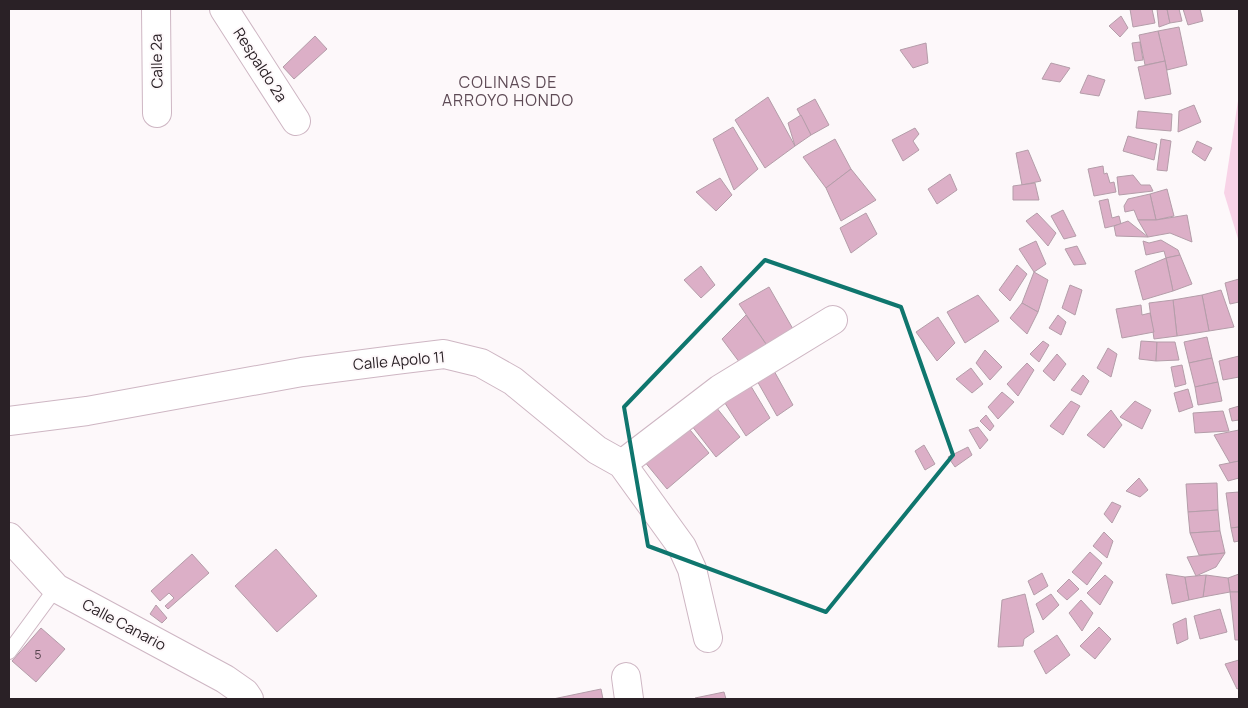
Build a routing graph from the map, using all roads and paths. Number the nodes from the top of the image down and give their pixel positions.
1 (156, 9) edge
2 (224, 9) edge
3 (157, 113) dead end
4 (296, 121) dead end
5 (833, 320) dead end
6 (9, 421) edge
7 (622, 464) junction
8 (9, 537) edge
9 (56, 588) junction
10 (708, 638) dead end
11 (9, 652) edge
12 (249, 699) edge

1 - 3 street, Calle 2a
2 - 4 street, Respaldo 2a
5 - 7 street
6 - 7 street, Calle Apolo 11
7 - 10 street, Calle Apolo 11
8 - 9 street, Calle Canario
9 - 11 lane
9 - 12 street, Calle Canario

